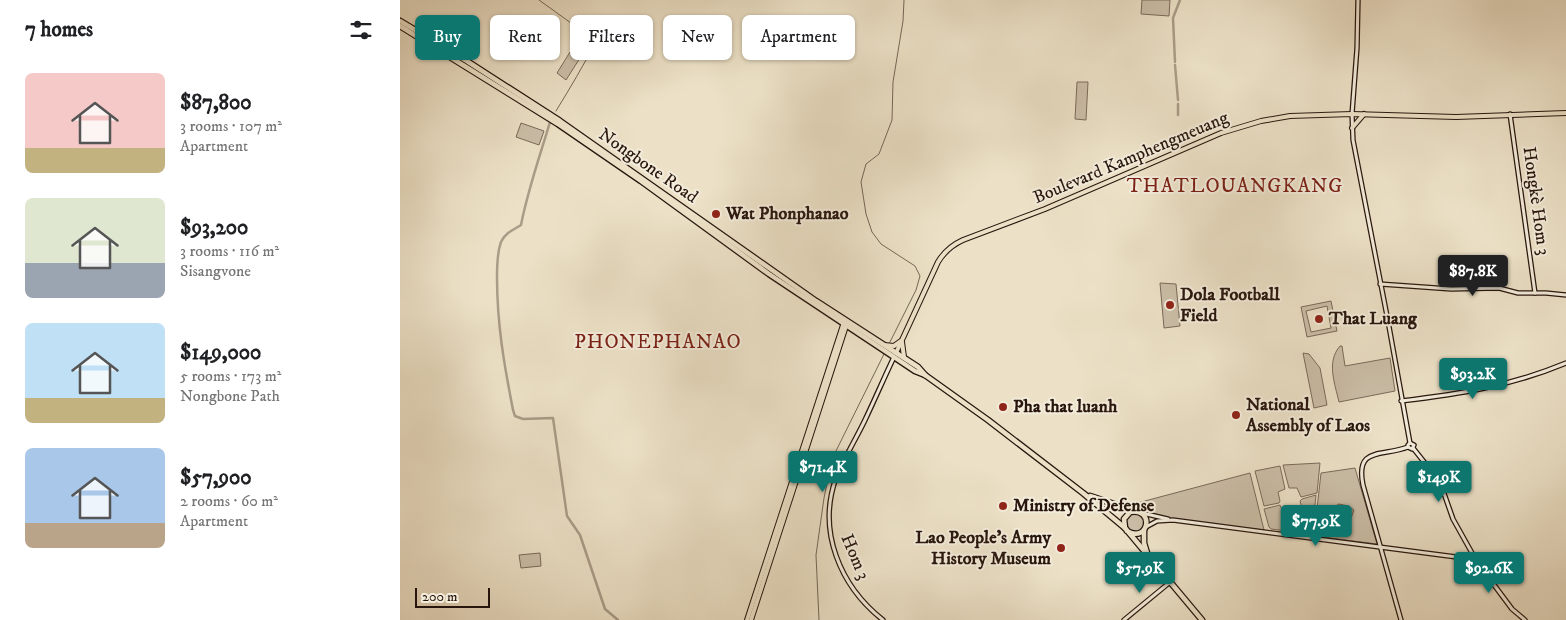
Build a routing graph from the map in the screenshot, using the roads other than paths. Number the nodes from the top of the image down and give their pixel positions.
1 (1358, 0) edge
2 (400, 21) edge
3 (400, 26) edge
4 (498, 84) junction
5 (1566, 113) edge
6 (1352, 114) junction
7 (1364, 114) junction
8 (1510, 114) junction
9 (1352, 128) junction
10 (1380, 284) junction
11 (1535, 293) junction
12 (1566, 295) edge
13 (845, 323) junction
14 (902, 339) junction
15 (882, 346) junction
16 (893, 352) junction
17 (904, 357) junction
18 (1566, 363) edge
19 (925, 375) junction
20 (1402, 401) junction
21 (1410, 448) junction
22 (1086, 495) junction
23 (1138, 512) junction
24 (1173, 520) junction
25 (1145, 528) junction
26 (1126, 529) junction
27 (1380, 546) junction
28 (1473, 555) junction
29 (1148, 556) junction
30 (1462, 558) junction
31 (1478, 563) junction
32 (1169, 583) junction
33 (749, 620) edge
34 (882, 620) edge
35 (1124, 620) edge
36 (1201, 620) edge
37 (1401, 620) edge
38 (1525, 620) edge

1 - 6 street
2 - 4 highway, Nongbone Road
3 - 4 highway, Nongbone Road
4 - 13 highway, Nongbone Road
5 - 8 main road, Boulevard Kamphengmeuang
6 - 7 main road, Boulevard Kamphengmeuang
6 - 9 street
6 - 14 main road, Boulevard Kamphengmeuang
7 - 8 main road, Boulevard Kamphengmeuang
7 - 9 main road
8 - 11 street, Hongkè Hom 3
9 - 10 street
10 - 11 street
10 - 20 street
11 - 12 street
13 - 15 highway, Nongbone Road
13 - 33 main road
14 - 16 main road, Boulevard Kamphengmeuang
14 - 16 main road
14 - 17 main road
15 - 16 highway, Nongbone Road
15 - 16 main road
16 - 17 highway, Nongbone Road
16 - 19 highway, Nongbone Road
16 - 34 street, Hom 3
17 - 19 highway, Nongbone Road
18 - 20 street
19 - 22 highway, Nongbone Road
20 - 21 street
21 - 27 street
21 - 28 street
22 - 23 highway, Nongbone Road
22 - 26 highway, Nongbone Road
23 - 24 street, Nongbone Road
23 - 25 highway, Nongbone Road
23 - 26 highway
24 - 25 street
24 - 27 street
25 - 26 highway
25 - 29 highway, Nongbone Road
26 - 29 highway, Nongbone Road
27 - 30 street
27 - 37 street
28 - 30 street
28 - 31 street
29 - 32 highway, Nongbone Road
29 - 36 highway, Nongbone Road
30 - 31 street
31 - 38 street
32 - 35 street
32 - 36 highway, Nongbone Road

